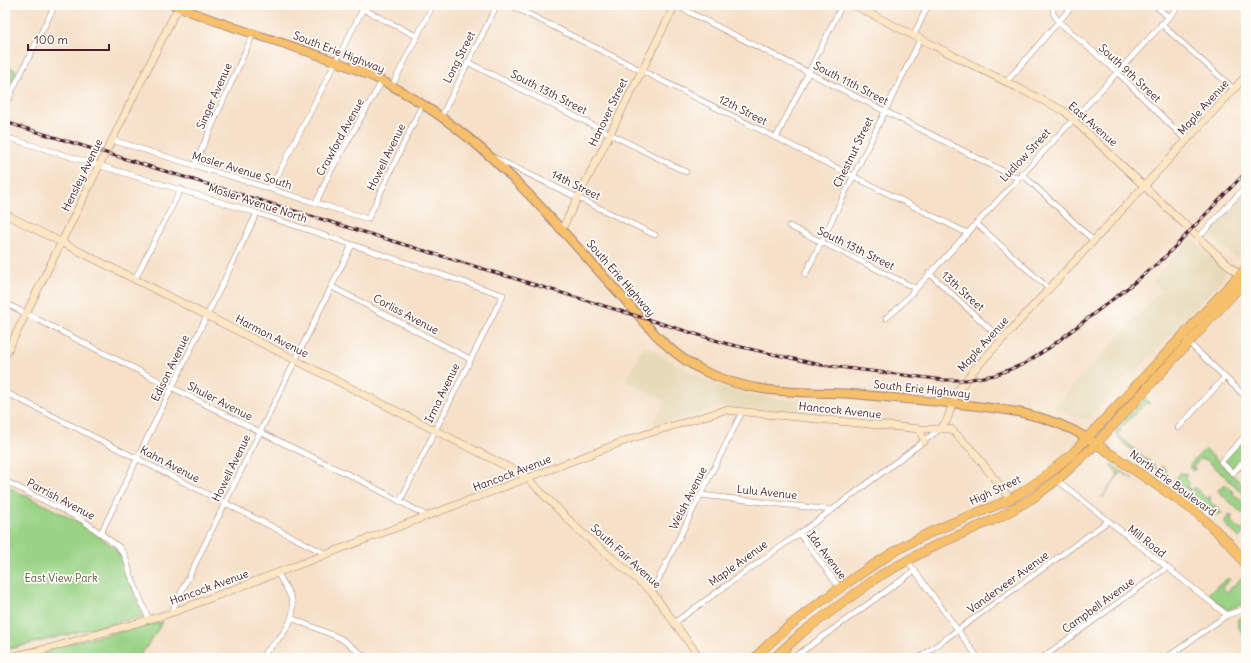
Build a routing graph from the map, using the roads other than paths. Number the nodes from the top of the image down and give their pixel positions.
1 (55, 5) edge
2 (355, 5) edge
3 (433, 5) edge
4 (497, 5) edge
5 (510, 5) edge
6 (675, 5) edge
7 (842, 5) edge
8 (854, 5) edge
9 (928, 5) edge
10 (1052, 5) edge
11 (1073, 5) edge
12 (1155, 5) edge
13 (1180, 5) edge
14 (178, 6) edge
15 (364, 7) edge
16 (1168, 17) junction
17 (1058, 21) junction
18 (1161, 24) junction
19 (253, 34) junction
20 (416, 36) junction
21 (917, 37) junction
22 (336, 62) junction
23 (467, 62) junction
24 (641, 71) junction
25 (808, 72) junction
26 (1117, 72) junction
27 (1246, 76) edge
28 (382, 81) junction
29 (1007, 82) junction
30 (392, 86) junction
31 (1234, 89) junction
32 (10, 98) dead end
33 (422, 105) junction
34 (885, 111) junction
35 (441, 117) junction
36 (1073, 118) junction
37 (610, 134) junction
38 (5, 137) edge
39 (776, 138) junction
40 (112, 140) junction
41 (1187, 141) junction
42 (488, 155) junction
43 (100, 165) junction
44 (194, 166) junction
45 (686, 172) dead end
46 (1019, 176) junction
47 (852, 177) junction
48 (1144, 186) junction
49 (1246, 186) edge
50 (271, 188) junction
51 (181, 189) junction
52 (579, 198) junction
53 (316, 203) junction
54 (257, 213) junction
55 (5, 214) edge
56 (368, 219) joint
57 (976, 223) junction
58 (789, 226) dead end
59 (562, 229) junction
60 (967, 233) junction
61 (654, 235) dead end
62 (1199, 237) junction
63 (62, 241) junction
64 (1094, 241) junction
65 (820, 242) junction
66 (352, 246) junction
67 (1246, 268) edge
68 (928, 273) junction
69 (805, 275) dead end
70 (135, 279) junction
71 (1243, 279) edge
72 (332, 287) junction
73 (915, 288) junction
74 (1048, 288) junction
75 (503, 295) joint
76 (5, 303) edge
77 (26, 314) junction
78 (207, 316) junction
79 (886, 318) dead end
80 (1186, 332) junction
81 (1002, 340) junction
82 (1190, 344) junction
83 (5, 356) edge
84 (470, 359) junction
85 (296, 360) junction
86 (1224, 378) junction
87 (172, 388) junction
88 (5, 392) edge
89 (1246, 397) edge
90 (952, 404) junction
91 (742, 412) junction
92 (1178, 428) dead end
93 (920, 429) junction
94 (940, 429) junction
95 (435, 431) junction
96 (260, 432) junction
97 (1246, 435) edge
98 (1087, 438) junction
99 (924, 442) junction
100 (1096, 444) junction
101 (138, 458) junction
102 (1246, 459) edge
103 (528, 479) junction
104 (1057, 480) junction
105 (5, 481) edge
106 (701, 495) junction
107 (1010, 499) junction
108 (400, 501) junction
109 (225, 503) junction
110 (832, 510) junction
111 (427, 516) junction
112 (1107, 522) junction
113 (101, 533) junction
114 (799, 533) junction
115 (326, 554) junction
116 (907, 560) junction
117 (1246, 565) edge
118 (1166, 568) junction
119 (914, 570) junction
120 (278, 574) junction
121 (840, 588) junction
122 (652, 592) junction
123 (1246, 610) edge
124 (171, 613) junction
125 (1227, 615) junction
126 (291, 618) junction
127 (148, 620) junction
128 (674, 623) junction
129 (958, 630) junction
130 (5, 658) edge
131 (260, 658) edge
132 (367, 658) edge
133 (700, 658) edge
134 (755, 658) edge
135 (774, 658) edge
136 (793, 658) edge
137 (919, 658) edge
138 (978, 658) edge
139 (1042, 658) edge
140 (1166, 658) edge

1 - 32 street
2 - 15 street
3 - 20 street
4 - 23 street, Long Street
5 - 24 street, 12th Street
6 - 24 street, Hanover Street
6 - 25 street, South 11th Street
7 - 25 street
8 - 21 street, East Avenue
9 - 21 street, Chestnut Street
10 - 17 street
11 - 17 street
12 - 16 street
13 - 16 street, Ludlow Street
14 - 19 main road, South Erie Highway
14 - 40 street, Hensley Avenue
15 - 20 street
15 - 22 street
16 - 18 street, Ludlow Street
17 - 26 street, South 9th Street
17 - 29 street
18 - 26 street, Ludlow Street
18 - 31 street
19 - 22 main road, South Erie Highway
19 - 44 street, Singer Avenue
20 - 30 street
21 - 29 street, East Avenue
21 - 34 street, Chestnut Street
22 - 28 main road, South Erie Highway
22 - 50 street
23 - 35 street, Long Street
23 - 37 street, South 13th Street
24 - 37 street, Hanover Street
24 - 39 street, 12th Street
25 - 34 street, South 11th Street
25 - 39 street
26 - 36 street, Ludlow Street
26 - 41 street, South 9th Street
27 - 31 street, Maple Avenue
28 - 30 main road, South Erie Highway
28 - 53 street, Crawford Avenue
29 - 36 street, East Avenue
30 - 33 main road, South Erie Highway
31 - 41 street, Maple Avenue
33 - 35 main road, South Erie Highway
33 - 56 street, Howell Avenue
34 - 46 street, South 11th Street
34 - 47 street, Chestnut Street
35 - 42 main road, South Erie Highway
36 - 46 street, Ludlow Street
36 - 48 street, East Avenue
37 - 45 street, South 13th Street
37 - 52 street, Hanover Street
38 - 43 street, Mosler Avenue North
39 - 47 street, 12th Street
40 - 43 street, Hensley Avenue
40 - 44 street, Mosler Avenue South
41 - 48 street, Maple Avenue
42 - 52 street, 14th Street
42 - 59 main road, South Erie Highway
43 - 51 street, Mosler Avenue North
43 - 63 street, Hensley Avenue
44 - 50 street, Mosler Avenue South
46 - 57 street, Ludlow Street
46 - 64 street, South 11th Street
47 - 60 street, 12th Street
47 - 65 street, Chestnut Street
48 - 62 street, East Avenue
48 - 64 street, Maple Avenue
49 - 62 street
50 - 53 street, Mosler Avenue South
51 - 54 street, Mosler Avenue North
51 - 70 street
52 - 59 street, Hanover Street
52 - 61 street, 14th Street
53 - 56 street, Mosler Avenue South
54 - 66 street, Mosler Avenue North
54 - 78 street, Edison Avenue
55 - 63 street, Harmon Avenue
57 - 60 street, Ludlow Street
57 - 74 street
58 - 65 street, South 13th Street
59 - 90 main road, South Erie Highway
60 - 68 street, Ludlow Street
62 - 71 street, East Avenue
63 - 70 street, Harmon Avenue
63 - 77 street, Hensley Avenue
64 - 74 street, Maple Avenue
65 - 69 street, Chestnut Street
65 - 73 street, South 13th Street
66 - 72 street, Howell Avenue
66 - 75 street, Mosler Avenue North
67 - 71 highway, High Street
68 - 73 street, Ludlow Street
68 - 81 street, 13th Street
70 - 78 street, Harmon Avenue
71 - 80 highway, High Street
71 - 82 highway, High Street
72 - 84 street, Corliss Avenue
72 - 85 street, Howell Avenue
73 - 79 street, Ludlow Street
74 - 81 street, Maple Avenue
75 - 84 street, Irma Avenue
76 - 77 street, Shuler Avenue
77 - 83 street, Hensley Avenue
77 - 87 street, Shuler Avenue
78 - 85 street, Harmon Avenue
78 - 87 street, Edison Avenue
80 - 82 street
80 - 98 highway, High Street
81 - 90 street, Maple Avenue
82 - 86 street
82 - 100 highway, High Street
84 - 95 street, Irma Avenue
85 - 95 street, Harmon Avenue
85 - 96 street, Howell Avenue
86 - 89 street
86 - 92 street
87 - 96 street, Shuler Avenue
87 - 101 street, Edison Avenue
88 - 101 street, Kahn Avenue
90 - 94 street, Maple Avenue
90 - 98 main road, South Erie Highway
91 - 93 street, Hancock Avenue
91 - 103 street, Hancock Avenue
91 - 106 street, Welsh Avenue
93 - 94 street, Hancock Avenue
93 - 99 street
94 - 99 street, Maple Avenue
94 - 107 street, Hancock Avenue
95 - 103 street, Harmon Avenue
95 - 108 street, Irma Avenue
96 - 108 street, Shuler Avenue
96 - 109 street, Howell Avenue
97 - 102 street
98 - 100 highway, South Erie Highway
98 - 107 highway, High Street
99 - 110 street, Maple Avenue
100 - 104 highway, High Street
100 - 117 highway, North Erie Boulevard
101 - 109 street, Kahn Avenue
101 - 113 street, Edison Avenue
103 - 111 street, Hancock Avenue
103 - 122 street, South Fair Avenue
104 - 112 street, Mill Road
104 - 116 highway, High Street
105 - 113 street, Parrish Avenue
106 - 110 street, Lulu Avenue
106 - 122 street, Welsh Avenue
107 - 121 highway, High Street
108 - 111 street, Shuler Avenue
109 - 115 street, Kahn Avenue
109 - 124 street, Howell Avenue
110 - 114 street, Maple Avenue
111 - 115 street, Hancock Avenue
112 - 118 street, Mill Road
112 - 129 street, Vanderveer Avenue
113 - 127 street, Parrish Avenue
114 - 121 street, Ida Avenue
114 - 128 street, Maple Avenue
115 - 120 street, Hancock Avenue
116 - 119 street
116 - 135 highway, High Street
118 - 125 street, Mill Road
118 - 139 street, Campbell Avenue
119 - 129 street
119 - 136 street
120 - 124 street, Hancock Avenue
120 - 126 street
121 - 134 highway, High Street
122 - 128 street, South Fair Avenue
123 - 125 street
124 - 127 street, Hancock Avenue
125 - 140 street
126 - 131 street
126 - 132 street
127 - 130 street, Hancock Avenue
128 - 133 street, South Fair Avenue
129 - 137 street, Vanderveer Avenue
129 - 138 street

